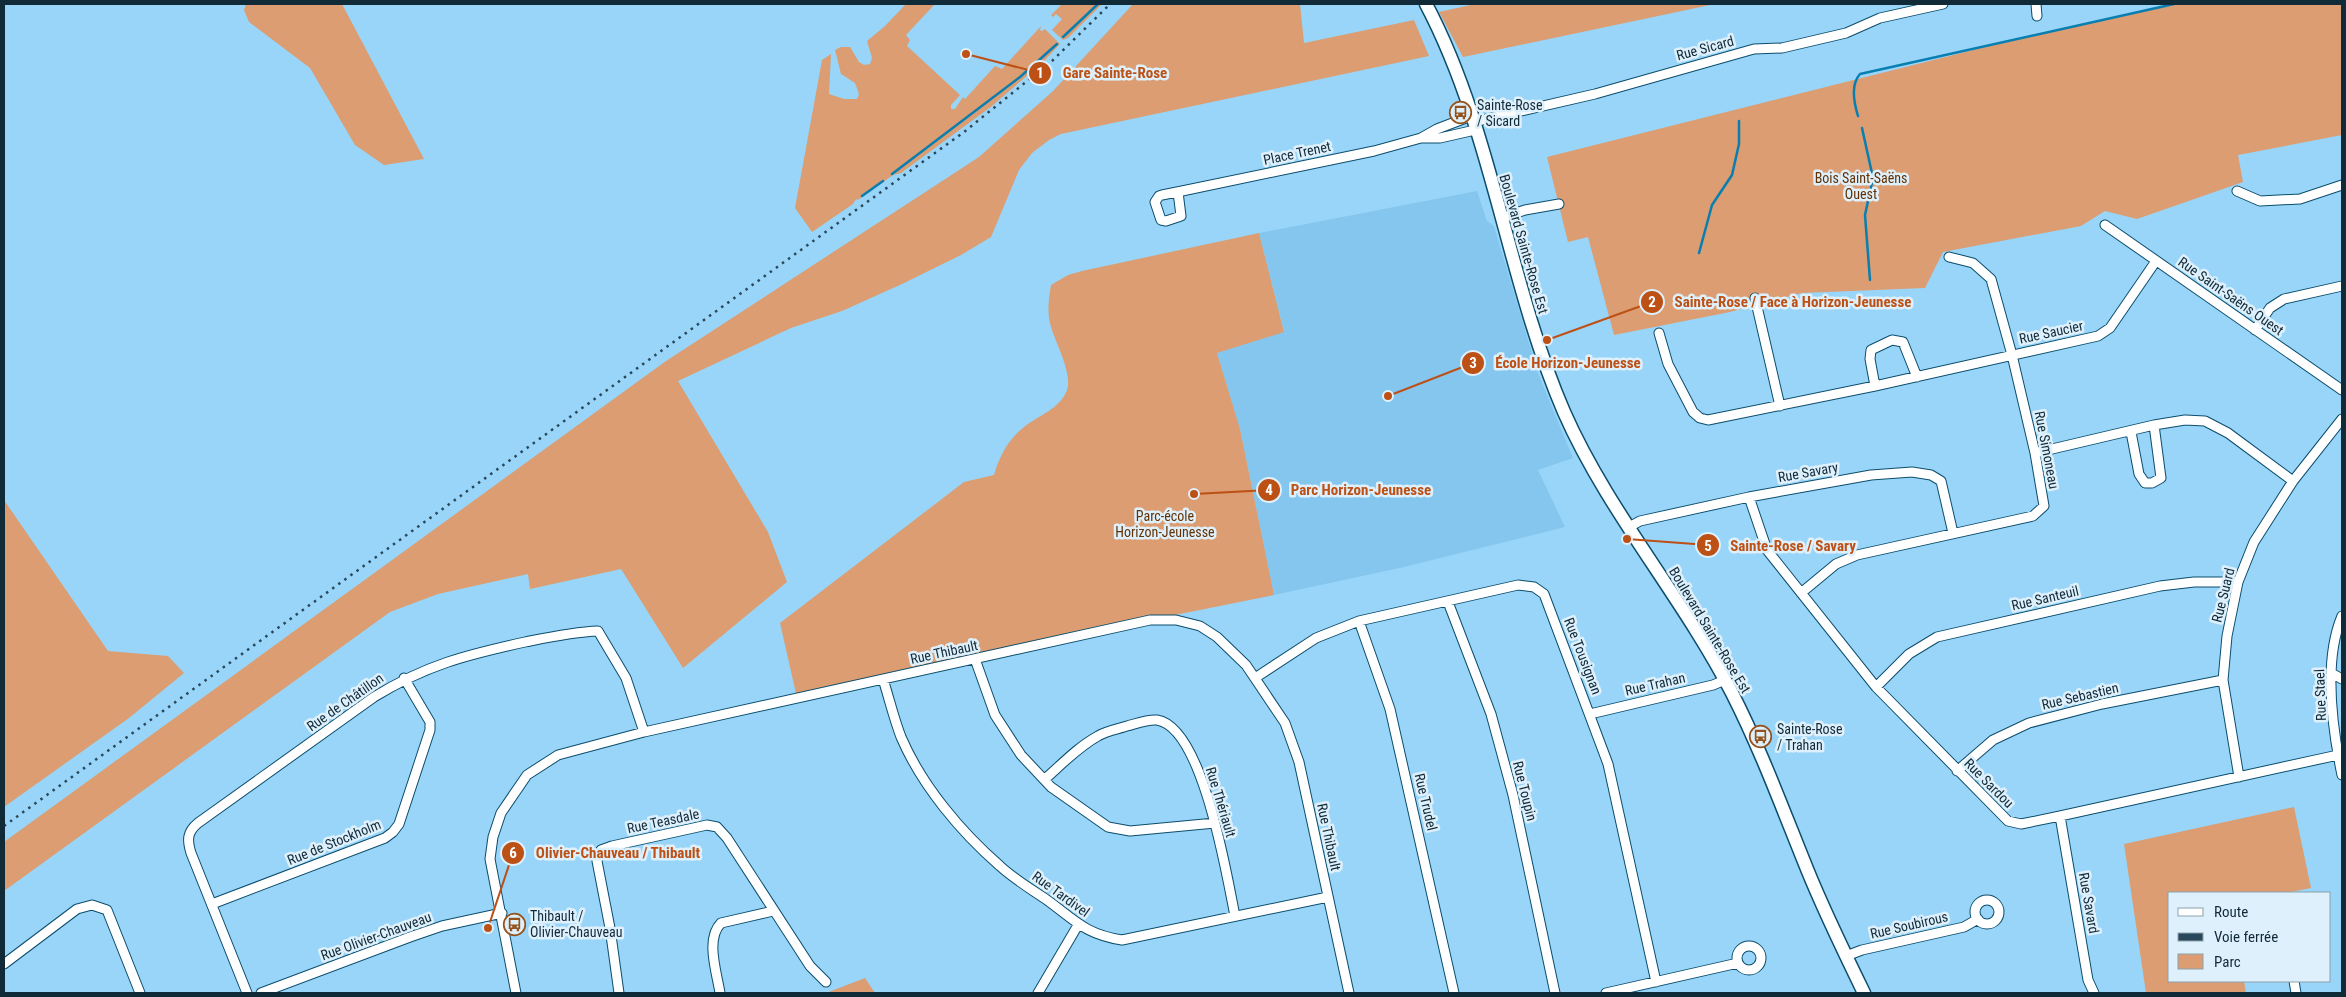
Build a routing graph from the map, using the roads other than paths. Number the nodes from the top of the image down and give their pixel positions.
1 (1426, 4) edge
2 (1943, 4) edge
3 (2036, 4) edge
4 (2037, 16) dead end
5 (1473, 122) junction
6 (1420, 138) junction
7 (2342, 185) edge
8 (2237, 191) dead end
9 (1178, 192) dead end
10 (1558, 204) dead end
11 (1501, 218) junction
12 (2105, 225) dead end
13 (1949, 257) dead end
14 (2156, 261) junction
15 (2342, 286) edge
16 (1755, 298) dead end
17 (2255, 330) junction
18 (1658, 333) dead end
19 (2012, 354) junction
20 (1917, 377) junction
21 (1875, 386) junction
22 (2342, 390) edge
23 (1780, 406) junction
24 (2342, 419) edge
25 (2154, 425) junction
26 (2131, 432) junction
27 (2035, 453) junction
28 (2293, 481) junction
29 (1749, 497) junction
30 (1629, 527) junction
31 (1954, 533) junction
32 (2238, 582) junction
33 (1801, 593) junction
34 (1448, 602) junction
35 (2342, 616) edge
36 (1359, 621) junction
37 (975, 659) junction
38 (2332, 674) junction
39 (404, 678) junction
40 (1255, 678) junction
41 (883, 679) junction
42 (2342, 679) edge
43 (1725, 680) junction
44 (2223, 680) junction
45 (1876, 687) junction
46 (1590, 714) junction
47 (644, 732) junction
48 (2338, 754) junction
49 (1957, 771) junction
50 (2342, 775) edge
51 (2239, 777) junction
52 (1045, 779) junction
53 (2060, 816) junction
54 (1214, 823) junction
55 (1328, 897) junction
56 (212, 904) junction
57 (773, 911) junction
58 (502, 913) junction
59 (1234, 916) junction
60 (1978, 919) dead end
61 (1078, 925) junction
62 (1846, 956) junction
63 (1738, 963) dead end
64 (4, 964) edge
65 (826, 982) dead end
66 (1656, 982) junction
67 (140, 993) edge
68 (247, 993) edge
69 (261, 993) edge
70 (516, 993) edge
71 (619, 993) edge
72 (720, 993) edge
73 (1038, 993) edge
74 (1349, 993) edge
75 (1454, 993) edge
76 (1555, 993) edge
77 (1606, 993) edge
78 (1864, 993) edge
79 (2094, 993) edge

1 - 5 street, Boulevard Sainte-Rose Est
2 - 5 street, Rue Sicard
3 - 4 street
5 - 6 street, Place Trenet
5 - 6 street, Place Trenet
5 - 11 street, Boulevard Sainte-Rose Est
6 - 9 street, Place Trenet
7 - 8 street
10 - 11 street
11 - 30 street, Boulevard Sainte-Rose Est
12 - 14 street, Rue Saint-Saëns Ouest
13 - 19 street, Rue Simoneau
14 - 17 street, Rue Saint-Saëns Ouest
14 - 19 street, Rue Saucier
15 - 17 street
16 - 23 street
17 - 22 street, Rue Saint-Saëns Ouest
18 - 23 street, Rue Saucier
19 - 20 street, Rue Saucier
19 - 27 street, Rue Simoneau
20 - 21 street, Rue Saucier
20 - 21 street
21 - 23 street, Rue Saucier
24 - 28 street, Rue Suard
25 - 26 street
25 - 26 street
25 - 28 street
26 - 27 street
27 - 31 street, Rue Simoneau
28 - 32 street, Rue Suard
29 - 30 street, Rue Savary
29 - 31 street, Rue Savary
29 - 33 street, Rue Sardou
30 - 43 street, Boulevard Sainte-Rose Est
31 - 33 street, Rue Simoneau
32 - 44 street, Rue Suard
32 - 45 street, Rue Santeuil
33 - 45 street, Rue Sardou
34 - 36 street, Rue Tousignan
34 - 46 street, Rue Tousignan
34 - 76 street, Rue Toupin
35 - 38 street, Rue Stael
36 - 40 street, Rue Tousignan
36 - 75 street, Rue Trudel
37 - 40 street, Rue Thibault
37 - 41 street, Rue Thibault
37 - 52 street
38 - 42 street
38 - 48 street, Rue Stael
39 - 47 street, Rue de Châtillon
39 - 56 street, Rue de Châtillon
39 - 56 street, Rue de Stockholm
40 - 55 street, Rue Thibault
41 - 47 street, Rue Thibault
41 - 61 street, Rue Tardivel
43 - 46 street, Rue Trahan
43 - 62 street, Boulevard Sainte-Rose Est
44 - 49 street, Rue Sebastien
44 - 51 street, Rue Suard
45 - 49 street, Rue Sardou
46 - 66 street, Rue Tousignan
47 - 58 street, Rue Thibault
48 - 50 street, Rue Stael
48 - 51 street, Rue Sardou
49 - 53 street, Rue Sardou
51 - 53 street, Rue Sardou
52 - 54 street
52 - 54 street, Rue Thériault
53 - 79 street, Rue Savard
54 - 59 street, Rue Thériault
55 - 59 street, Rue Tardivel
55 - 74 street, Rue Thibault
56 - 68 street, Rue de Châtillon
57 - 65 street, Rue Teasdale
57 - 71 street, Rue Teasdale
57 - 72 street
58 - 69 street, Rue Olivier-Chauveau
58 - 70 street, Rue Thibault
59 - 61 street, Rue Tardivel
60 - 62 street, Rue Soubirous
61 - 73 street
62 - 78 street, Boulevard Sainte-Rose Est
63 - 66 street
64 - 67 street
66 - 77 street

